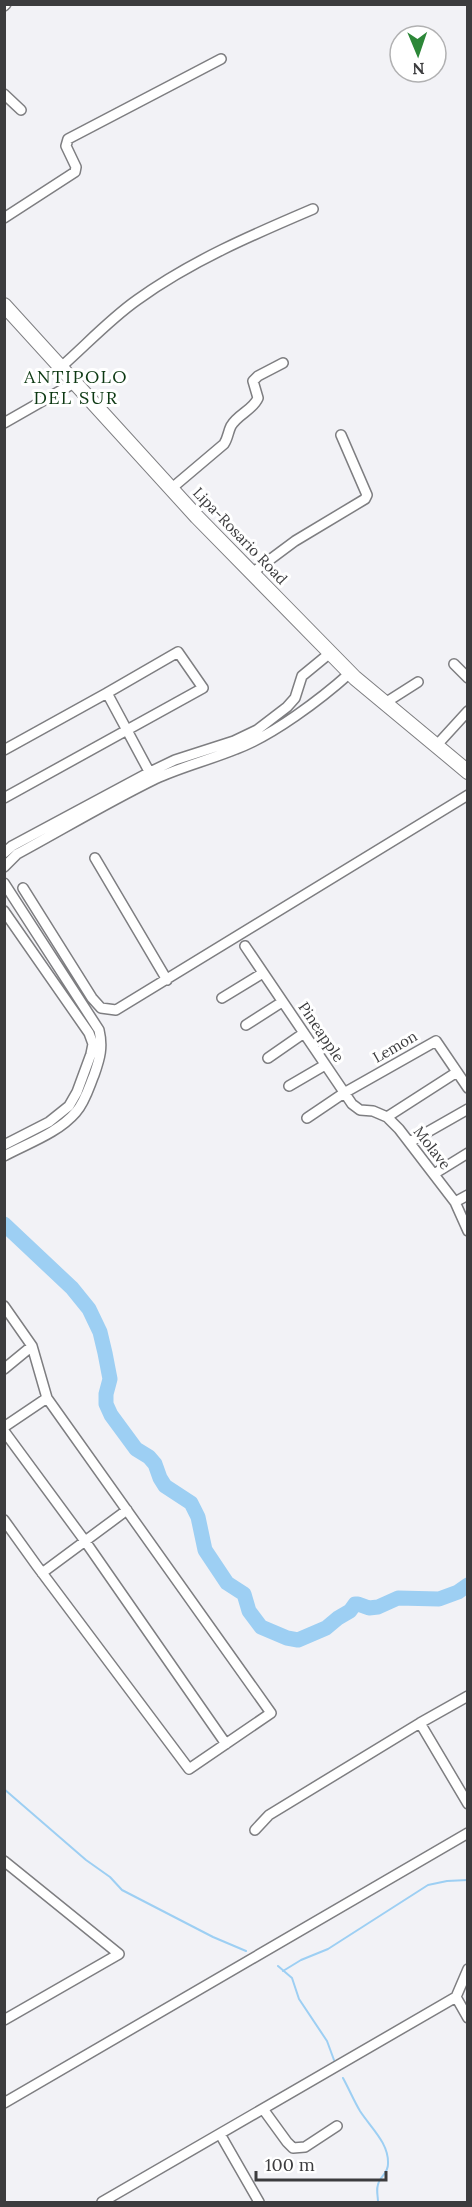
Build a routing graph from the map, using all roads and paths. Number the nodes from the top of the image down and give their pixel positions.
1 (221, 59) dead end
2 (4, 94) edge
3 (21, 110) dead end
4 (313, 209) dead end
5 (4, 218) edge
6 (4, 305) edge
7 (283, 363) dead end
8 (61, 367) junction
9 (75, 383) junction
10 (4, 423) edge
11 (341, 435) dead end
12 (172, 488) junction
13 (252, 573) junction
14 (330, 653) junction
15 (454, 664) dead end
16 (466, 672) edge
17 (350, 674) junction
18 (418, 682) dead end
19 (107, 693) junction
20 (294, 698) junction
21 (385, 704) junction
22 (305, 708) junction
23 (468, 711) edge
24 (127, 729) junction
25 (436, 746) junction
26 (4, 750) edge
27 (468, 772) edge
28 (152, 776) junction
29 (468, 795) edge
30 (4, 798) edge
31 (4, 853) edge
32 (95, 858) dead end
33 (4, 867) edge
34 (4, 883) edge
35 (23, 888) dead end
36 (4, 911) edge
37 (245, 946) dead end
38 (263, 974) junction
39 (167, 980) junction
40 (222, 998) dead end
41 (282, 1002) junction
42 (246, 1025) dead end
43 (304, 1033) junction
44 (268, 1058) dead end
45 (325, 1065) junction
46 (457, 1072) junction
47 (289, 1086) dead end
48 (468, 1088) edge
49 (344, 1093) junction
50 (468, 1109) edge
51 (387, 1117) junction
52 (307, 1118) dead end
53 (410, 1142) junction
54 (4, 1145) edge
55 (468, 1153) edge
56 (4, 1156) edge
57 (434, 1174) junction
58 (468, 1195) edge
59 (455, 1202) junction
60 (468, 1231) edge
61 (4, 1306) edge
62 (32, 1346) junction
63 (4, 1368) edge
64 (47, 1398) junction
65 (4, 1429) edge
66 (127, 1510) junction
67 (4, 1520) edge
68 (86, 1541) junction
69 (42, 1573) junction
70 (468, 1696) edge
71 (420, 1723) junction
72 (226, 1744) junction
73 (468, 1804) edge
74 (255, 1830) dead end
75 (468, 1833) edge
76 (4, 1861) edge
77 (468, 1969) edge
78 (456, 1997) junction
79 (468, 2018) edge
80 (4, 2020) edge
81 (4, 2103) edge
82 (263, 2109) junction
83 (337, 2126) dead end
84 (220, 2134) junction
85 (102, 2202) edge
86 (259, 2202) edge

1 - 5 street
2 - 3 street
4 - 8 street
6 - 8 main road, Lipa-Rosario Road
7 - 12 street
8 - 9 main road, Lipa-Rosario Road
9 - 10 street
9 - 12 main road, Lipa-Rosario Road
11 - 13 street
12 - 13 main road, Lipa-Rosario Road
13 - 14 main road, Lipa-Rosario Road
14 - 17 main road, Lipa-Rosario Road
14 - 20 street
15 - 16 street
17 - 21 main road, Lipa-Rosario Road
17 - 22 street
18 - 21 street
19 - 24 street
19 - 24 street
19 - 26 street
20 - 22 street
20 - 28 street
21 - 25 main road, Lipa-Rosario Road
22 - 28 street
23 - 25 street
24 - 28 street
24 - 30 street
25 - 27 main road, Lipa-Rosario Road
28 - 31 street
28 - 33 street
29 - 39 street
32 - 39 street
34 - 56 street
35 - 39 street
36 - 54 street
37 - 38 street, Pineapple
38 - 40 street
38 - 41 street, Pineapple
41 - 42 street
41 - 43 street, Pineapple
43 - 44 street
43 - 45 street, Pineapple
45 - 47 street
45 - 49 street, Pineapple
46 - 48 street
46 - 49 street, Lemon
46 - 51 street
49 - 51 street, Pineapple
49 - 52 street, Lemon
50 - 53 street
51 - 53 street, Molave
53 - 57 street, Molave
55 - 57 street
57 - 59 street, Molave
58 - 59 street
59 - 60 street, Molave
61 - 62 street
62 - 63 street
62 - 64 street
64 - 65 street
64 - 66 street
65 - 68 street
66 - 68 street
66 - 72 street
67 - 69 street
68 - 69 street
68 - 72 street
69 - 72 street
70 - 71 street
71 - 73 street
71 - 74 street
75 - 81 street
76 - 80 street
77 - 78 street
78 - 79 street
78 - 82 street
82 - 83 street
82 - 84 street
84 - 85 street
84 - 86 street

